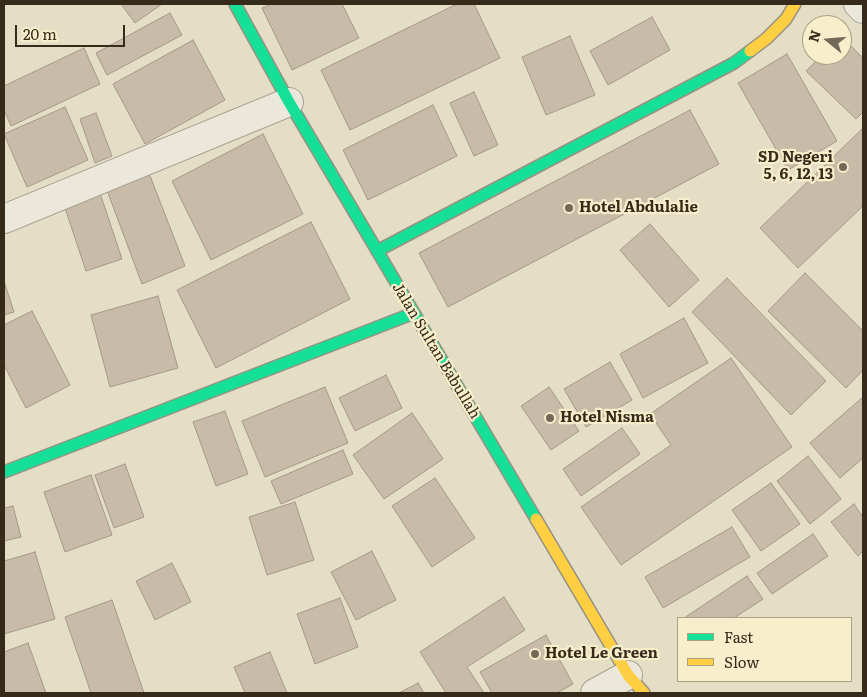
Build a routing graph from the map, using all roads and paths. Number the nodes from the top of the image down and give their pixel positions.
1 (235, 4) edge
2 (795, 4) edge
3 (858, 4) edge
4 (863, 9) edge
5 (289, 102) junction
6 (4, 218) edge
7 (377, 251) junction
8 (414, 313) junction
9 (4, 472) edge
10 (636, 684) edge
11 (595, 693) edge

1 - 5 street, Jalan Sultan Babullah
2 - 7 street
3 - 4 street
5 - 6 street
5 - 7 street, Jalan Sultan Babullah
7 - 8 street, Jalan Sultan Babullah
8 - 9 street
8 - 10 street, Jalan Sultan Babullah
10 - 11 street

